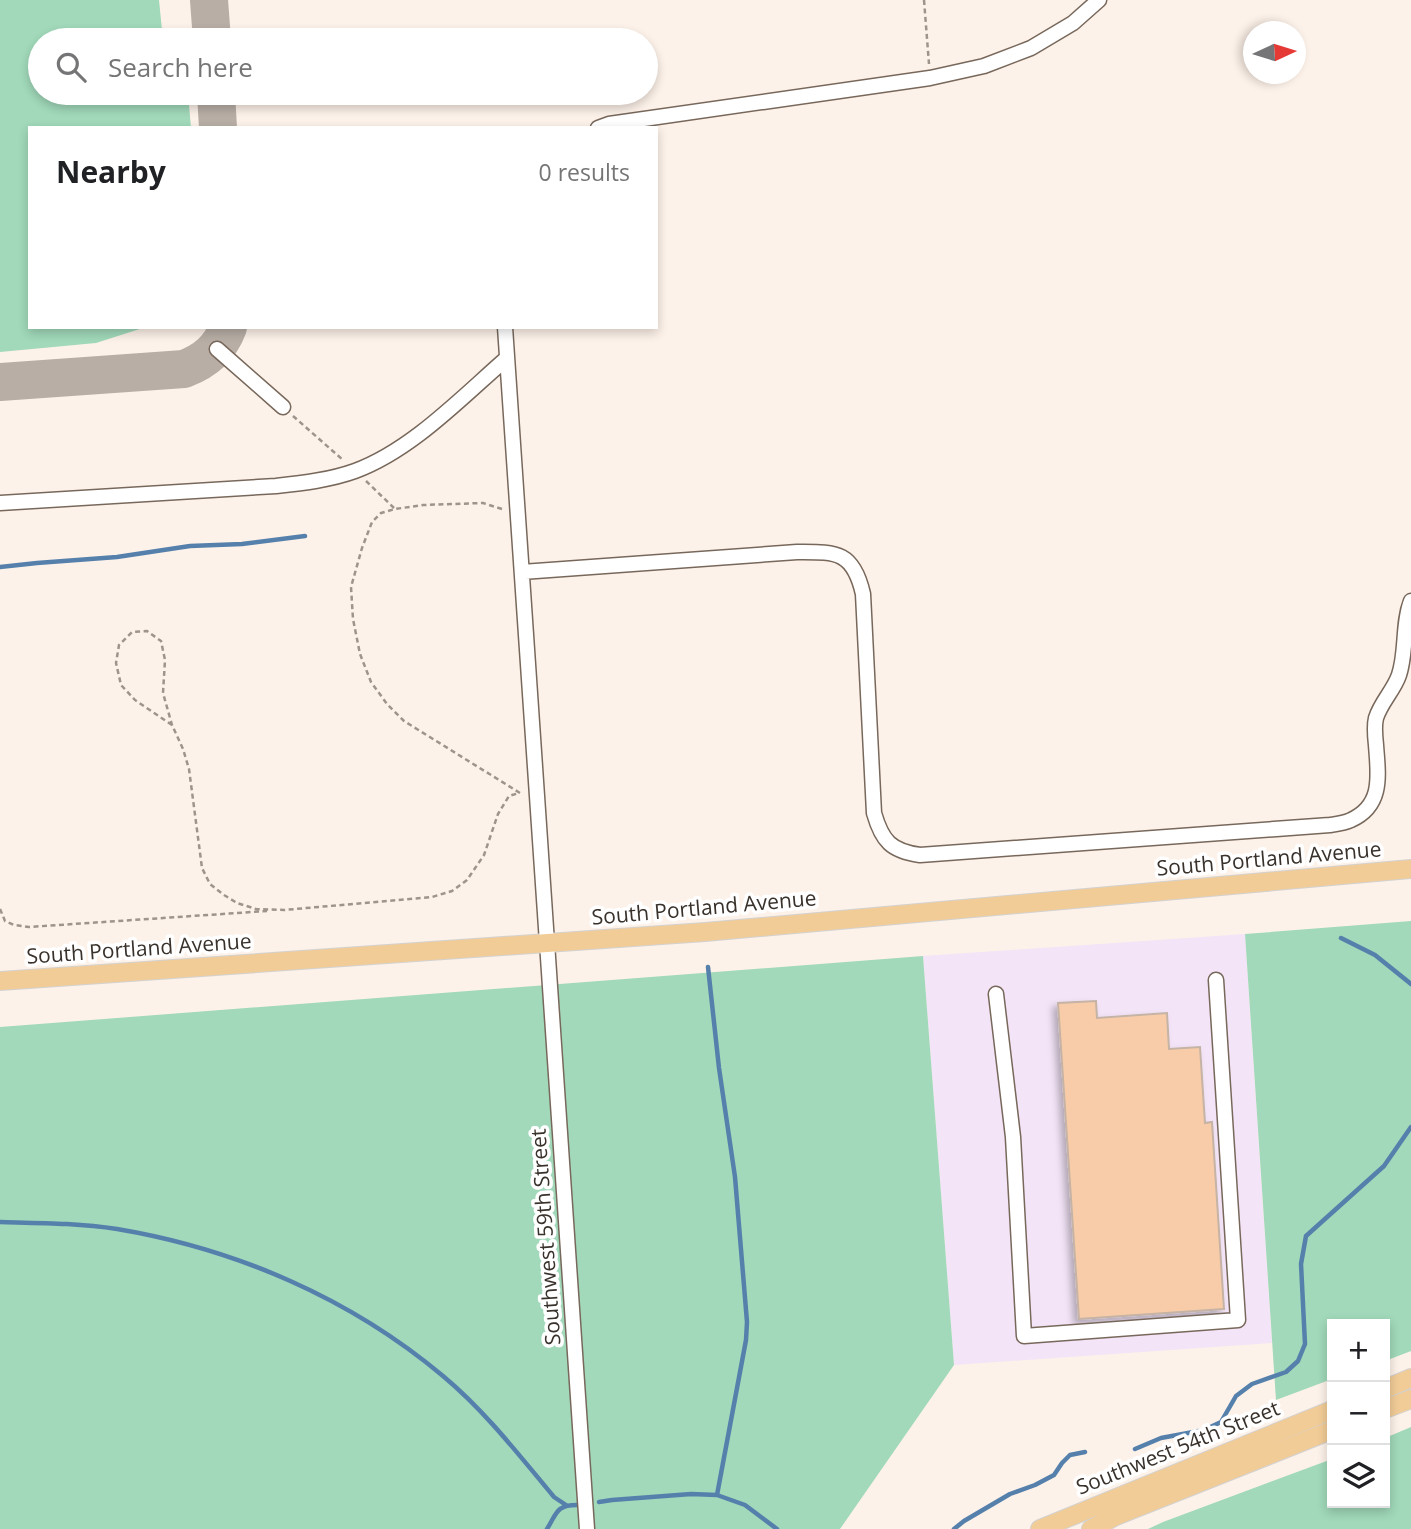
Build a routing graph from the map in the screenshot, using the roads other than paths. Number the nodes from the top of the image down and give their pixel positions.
1 (1100, 0) edge
2 (604, 126) edge
3 (505, 329) edge
4 (217, 349) dead end
5 (508, 358) junction
6 (283, 407) road end
7 (0, 503) edge
8 (522, 572) junction
9 (1411, 600) edge
10 (1411, 869) edge
11 (548, 943) junction
12 (1216, 980) dead end
13 (0, 981) edge
14 (996, 994) dead end
15 (1411, 1378) edge
16 (1390, 1387) edge
17 (1411, 1399) edge
18 (1390, 1407) edge
19 (1327, 1412) edge
20 (1327, 1432) edge
21 (587, 1529) edge
22 (1040, 1529) edge
23 (1091, 1529) edge

1 - 2 street
3 - 5 street, Southwest 59th Street
4 - 6 street
5 - 7 street
5 - 8 street, Southwest 59th Street
8 - 9 street
8 - 11 street, Southwest 59th Street
10 - 11 main road, South Portland Avenue
11 - 13 main road, South Portland Avenue
11 - 21 street, Southwest 59th Street
12 - 14 street
15 - 16 main road
17 - 18 main road
19 - 22 main road, Southwest 54th Street
20 - 23 main road, Southwest 54th Street

